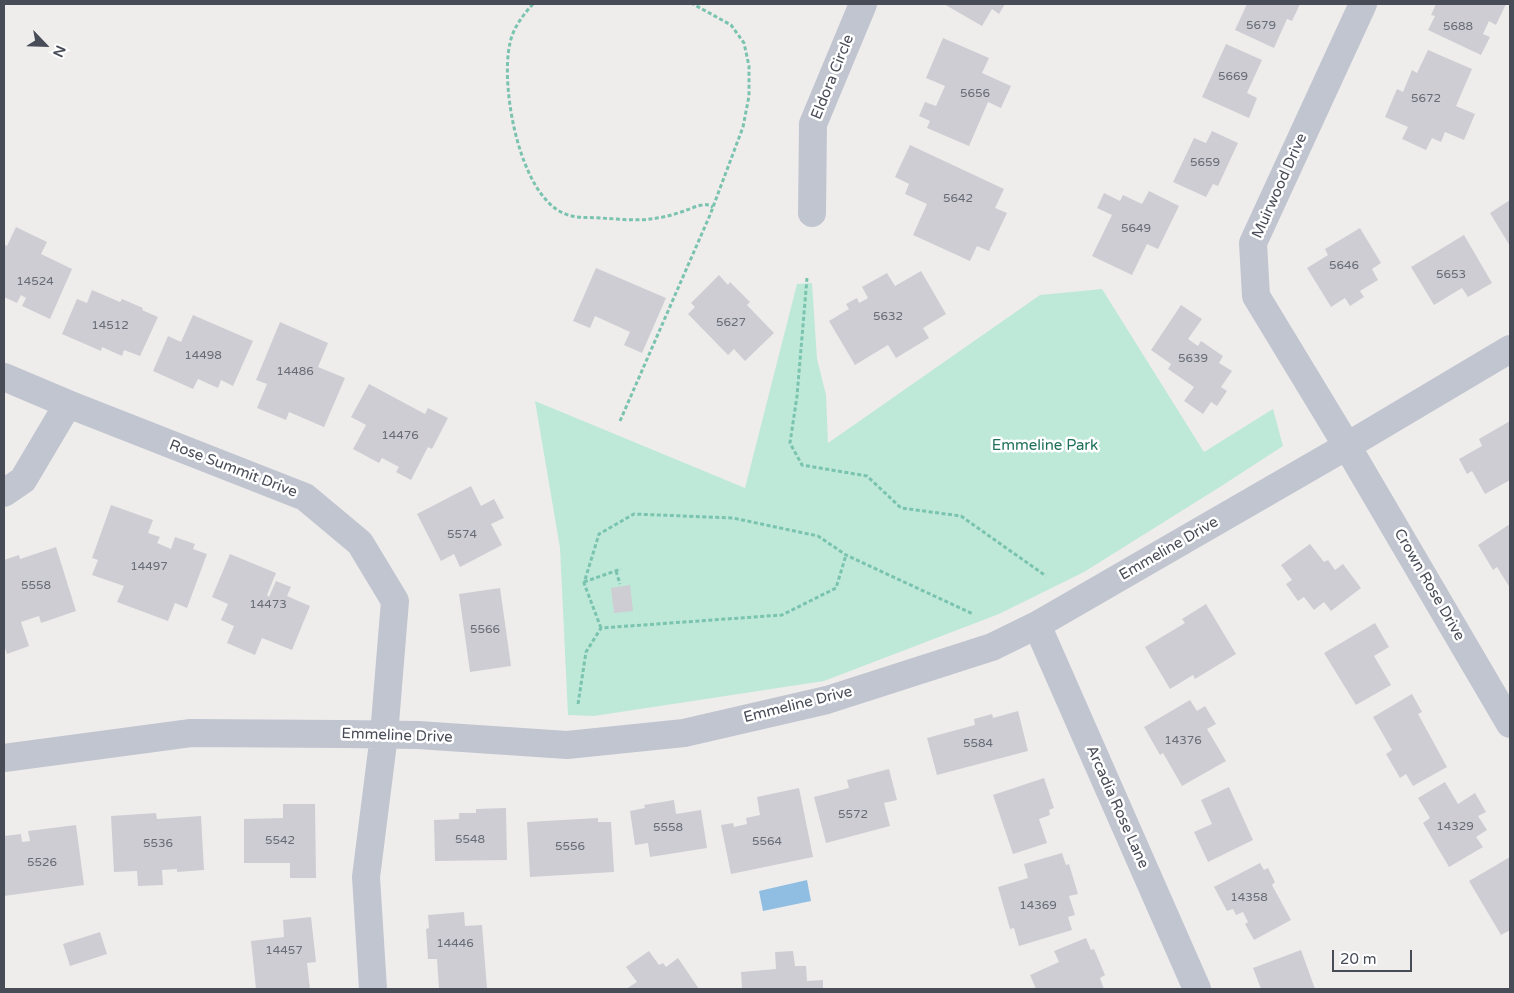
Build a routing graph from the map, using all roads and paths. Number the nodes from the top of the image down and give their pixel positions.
1 (533, 4) edge
2 (693, 4) edge
3 (863, 4) edge
4 (1364, 4) edge
5 (713, 207) junction
6 (812, 213) dead end
7 (807, 278) dead end
8 (1510, 349) edge
9 (4, 377) edge
10 (68, 404) junction
11 (620, 421) dead end
12 (1347, 446) junction
13 (4, 493) edge
14 (846, 555) junction
15 (620, 569) dead end
16 (616, 571) junction
17 (1046, 576) dead end
18 (584, 582) junction
19 (620, 584) dead end
20 (973, 614) dead end
21 (1037, 625) junction
22 (601, 628) junction
23 (578, 704) dead end
24 (1510, 724) edge
25 (384, 735) junction
26 (4, 758) edge
27 (373, 989) edge
28 (1197, 989) edge

1 - 5 path
2 - 5 path
3 - 6 street, Eldora Circle
4 - 12 street, Muirwood Drive
5 - 11 path
7 - 17 path
8 - 12 street, Emmeline Drive
9 - 10 street, Rose Summit Drive
10 - 13 street
10 - 25 street, Rose Summit Drive
12 - 21 street, Emmeline Drive
12 - 24 street, Crown Rose Drive
14 - 18 path
14 - 20 path
14 - 22 path
15 - 16 path
16 - 18 path
16 - 19 path
18 - 22 path
21 - 25 street, Emmeline Drive
21 - 28 street, Arcadia Rose Lane
22 - 23 path
25 - 26 street, Emmeline Drive
25 - 27 street, Rose Summit Drive

